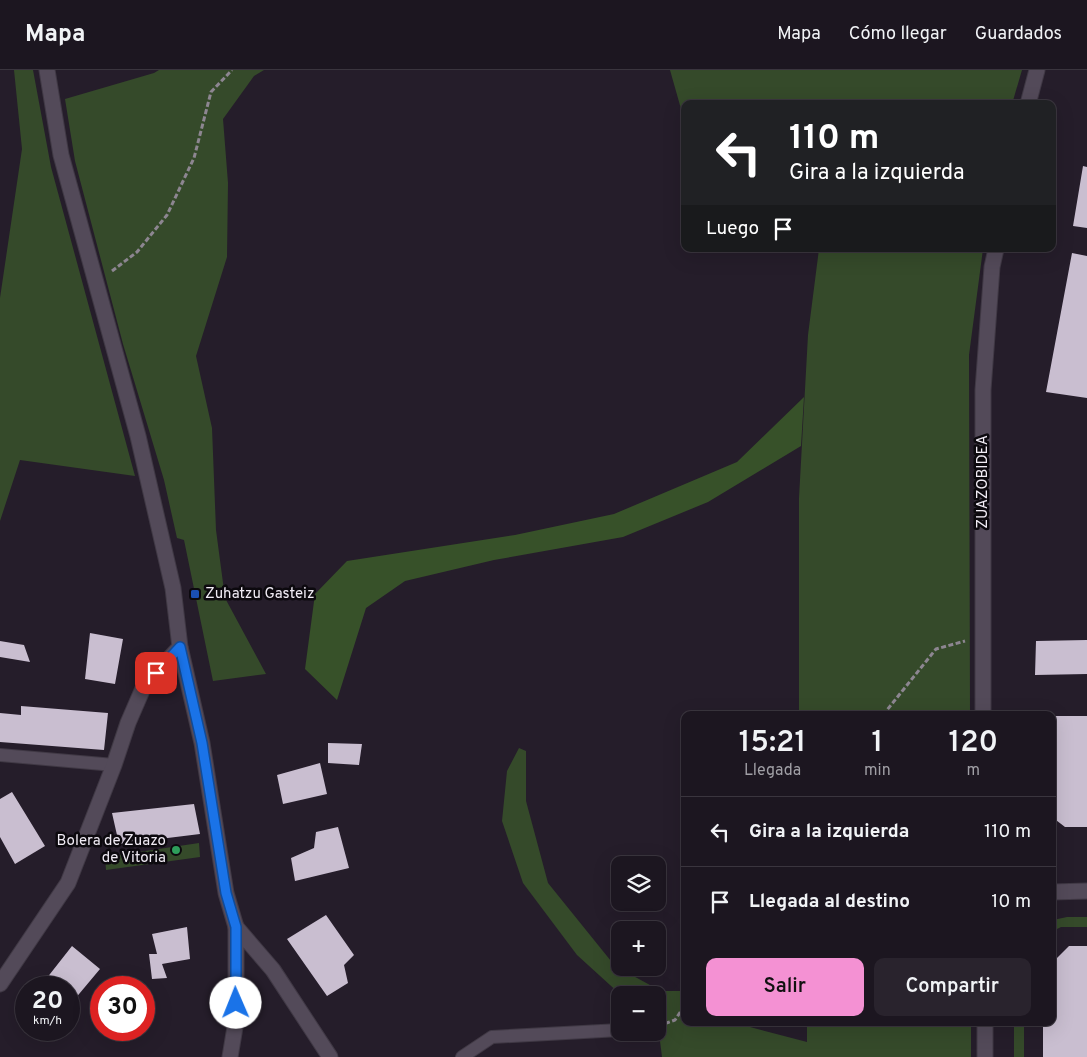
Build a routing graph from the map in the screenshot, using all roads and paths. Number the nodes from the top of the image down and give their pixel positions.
1 (47, 70) edge
2 (232, 70) edge
3 (1037, 70) edge
4 (1029, 100) edge
5 (995, 252) edge
6 (96, 283) junction
7 (983, 636) junction
8 (180, 647) junction
9 (886, 711) edge
10 (983, 711) edge
11 (0, 755) edge
12 (114, 765) junction
13 (1087, 891) edge
14 (1056, 892) edge
15 (236, 927) junction
16 (0, 984) edge
17 (681, 1010) edge
18 (666, 1023) edge
19 (985, 1026) edge
20 (611, 1030) edge
21 (230, 1057) edge
22 (330, 1057) edge
23 (462, 1057) edge
24 (985, 1057) edge

1 - 6 street
2 - 6 path
3 - 4 street
5 - 7 street, ZUAZOBIDEA
6 - 8 street
7 - 9 path
7 - 10 street, ZUAZOBIDEA
8 - 12 street
8 - 15 street
11 - 12 lane
12 - 16 street
13 - 14 street
15 - 21 street
15 - 22 street
17 - 18 path
19 - 24 street
20 - 23 lane

